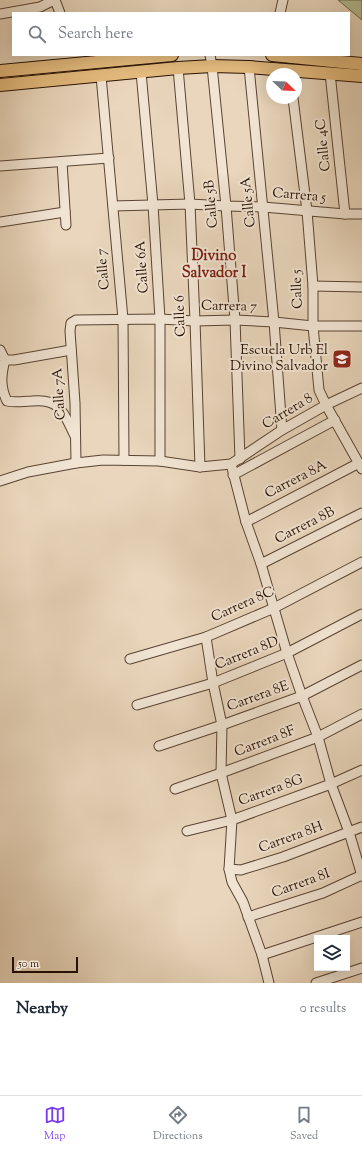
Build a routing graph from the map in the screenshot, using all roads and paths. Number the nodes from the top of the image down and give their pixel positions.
1 (55, 0) edge
2 (283, 0) edge
3 (60, 12) edge
4 (280, 12) edge
5 (0, 14) edge
6 (152, 56) edge
7 (282, 56) edge
8 (112, 58) edge
9 (72, 60) edge
10 (211, 61) edge
11 (362, 64) edge
12 (249, 67) junction
13 (178, 68) junction
14 (266, 69) edge
15 (0, 71) edge
16 (141, 72) junction
17 (302, 72) edge
18 (330, 73) junction
19 (101, 76) junction
20 (362, 76) edge
21 (0, 85) edge
22 (293, 104) edge
23 (109, 158) junction
24 (62, 162) junction
25 (0, 166) edge
26 (190, 204) junction
27 (153, 205) junction
28 (113, 206) junction
29 (226, 206) junction
30 (263, 207) junction
31 (307, 211) junction
32 (65, 212) junction
33 (345, 214) junction
34 (362, 214) edge
35 (0, 222) edge
36 (66, 225) dead end
37 (313, 286) junction
38 (362, 287) edge
39 (160, 319) junction
40 (122, 320) junction
41 (235, 320) junction
42 (195, 321) junction
43 (274, 322) junction
44 (72, 323) joint
45 (313, 326) junction
46 (362, 326) edge
47 (0, 350) edge
48 (70, 350) junction
49 (5, 360) junction
50 (362, 388) edge
51 (326, 405) junction
52 (335, 420) junction
53 (282, 430) junction
54 (76, 439) junction
55 (240, 459) junction
56 (124, 460) junction
57 (160, 461) junction
58 (76, 463) junction
59 (231, 464) junction
60 (360, 466) edge
61 (200, 468) junction
62 (233, 475) junction
63 (0, 481) edge
64 (362, 513) edge
65 (246, 522) junction
66 (362, 562) edge
67 (261, 564) junction
68 (274, 608) junction
69 (362, 614) edge
70 (206, 637) junction
71 (288, 653) junction
72 (130, 659) dead end
73 (362, 665) edge
74 (213, 683) junction
75 (302, 696) junction
76 (137, 705) dead end
77 (362, 714) edge
78 (222, 725) junction
79 (318, 737) junction
80 (159, 746) dead end
81 (362, 770) edge
82 (221, 773) junction
83 (331, 784) junction
84 (175, 789) dead end
85 (232, 820) junction
86 (362, 827) edge
87 (187, 831) dead end
88 (348, 832) junction
89 (229, 869) junction
90 (362, 876) edge
91 (248, 917) junction
92 (362, 922) edge
93 (262, 955) junction
94 (362, 968) edge
95 (269, 983) edge
96 (316, 983) edge

1 - 3 street
1 - 5 street
2 - 4 street
6 - 8 main road
7 - 11 main road
8 - 9 main road
9 - 15 main road
10 - 12 main road
10 - 13 main road
10 - 29 street, Calle 5B
12 - 14 main road
12 - 30 street, Calle 5A
13 - 16 main road
13 - 26 street, Calle 6
16 - 19 main road
16 - 27 street, Calle 6A
17 - 18 main road
18 - 20 main road
18 - 33 street, Calle 4C
19 - 21 main road
19 - 23 street, Calle 7
22 - 31 street, Calle 5
23 - 24 street
23 - 28 street, Calle 7
24 - 25 street
24 - 32 street
26 - 27 street, Carrera 5
26 - 29 street, Carrera 5
26 - 42 street, Calle 6
27 - 28 street, Carrera 5
27 - 39 street, Calle 6A
28 - 40 street, Calle 7
29 - 30 street, Carrera 5
29 - 41 street, Calle 5B
30 - 31 street, Carrera 5
30 - 43 street, Calle 5A
31 - 33 street, Carrera 5
31 - 37 street, Calle 5
32 - 35 street
32 - 36 street
33 - 34 street, Carrera 5
37 - 38 street
37 - 45 street, Calle 5
39 - 40 street, Carrera 7
39 - 42 street, Carrera 7
39 - 57 street, Calle 6A
40 - 44 street, Carrera 7
40 - 56 street, Calle 7
41 - 42 street, Carrera 7
41 - 43 street, Carrera 7
41 - 55 street, Calle 5B
42 - 61 street, Calle 6
43 - 45 street, Carrera 7
43 - 53 street, Calle 5A
44 - 48 street, Calle 7A
45 - 46 street, Carrera 7
45 - 51 street, Calle 5
47 - 49 street
48 - 49 street
48 - 54 street, Calle 7A
49 - 54 street
50 - 51 street, Carrera 8
51 - 52 street, Calle 5
51 - 53 street, Carrera 8
52 - 60 street, Calle 5
52 - 62 street
53 - 55 street, Carrera 8
54 - 58 street, Calle 7A
55 - 59 street, Carrera 8
56 - 57 street
56 - 58 street
57 - 61 street
58 - 63 street
59 - 61 street
59 - 62 street
60 - 65 street, Carrera 8A
62 - 65 street
64 - 67 street, Carrera 8B
65 - 67 street
66 - 68 street, Carrera 8C
67 - 68 street
68 - 70 street, Carrera 8C
68 - 71 street
69 - 71 street, Carrera 8D
70 - 72 street, Carrera 8C
70 - 74 street
71 - 74 street, Carrera 8D
71 - 75 street
73 - 75 street, Carrera 8E
74 - 76 street, Carrera 8D
74 - 78 street
75 - 78 street, Carrera 8E
75 - 79 street
77 - 79 street, Carrera 8F
78 - 80 street, Carrera 8E
78 - 82 street
79 - 82 street, Carrera 8F
79 - 83 street
81 - 83 street, Carrera 8G
82 - 84 street, Carrera 8F
82 - 85 street
83 - 85 street, Carrera 8G
83 - 88 street
85 - 87 street, Carrera 8G
85 - 89 street
86 - 88 street, Carrera 8H
88 - 89 street, Carrera 8H
88 - 90 street
89 - 91 street
90 - 91 street, Carrera 8I
91 - 93 street
92 - 93 street
93 - 95 street
94 - 96 street

